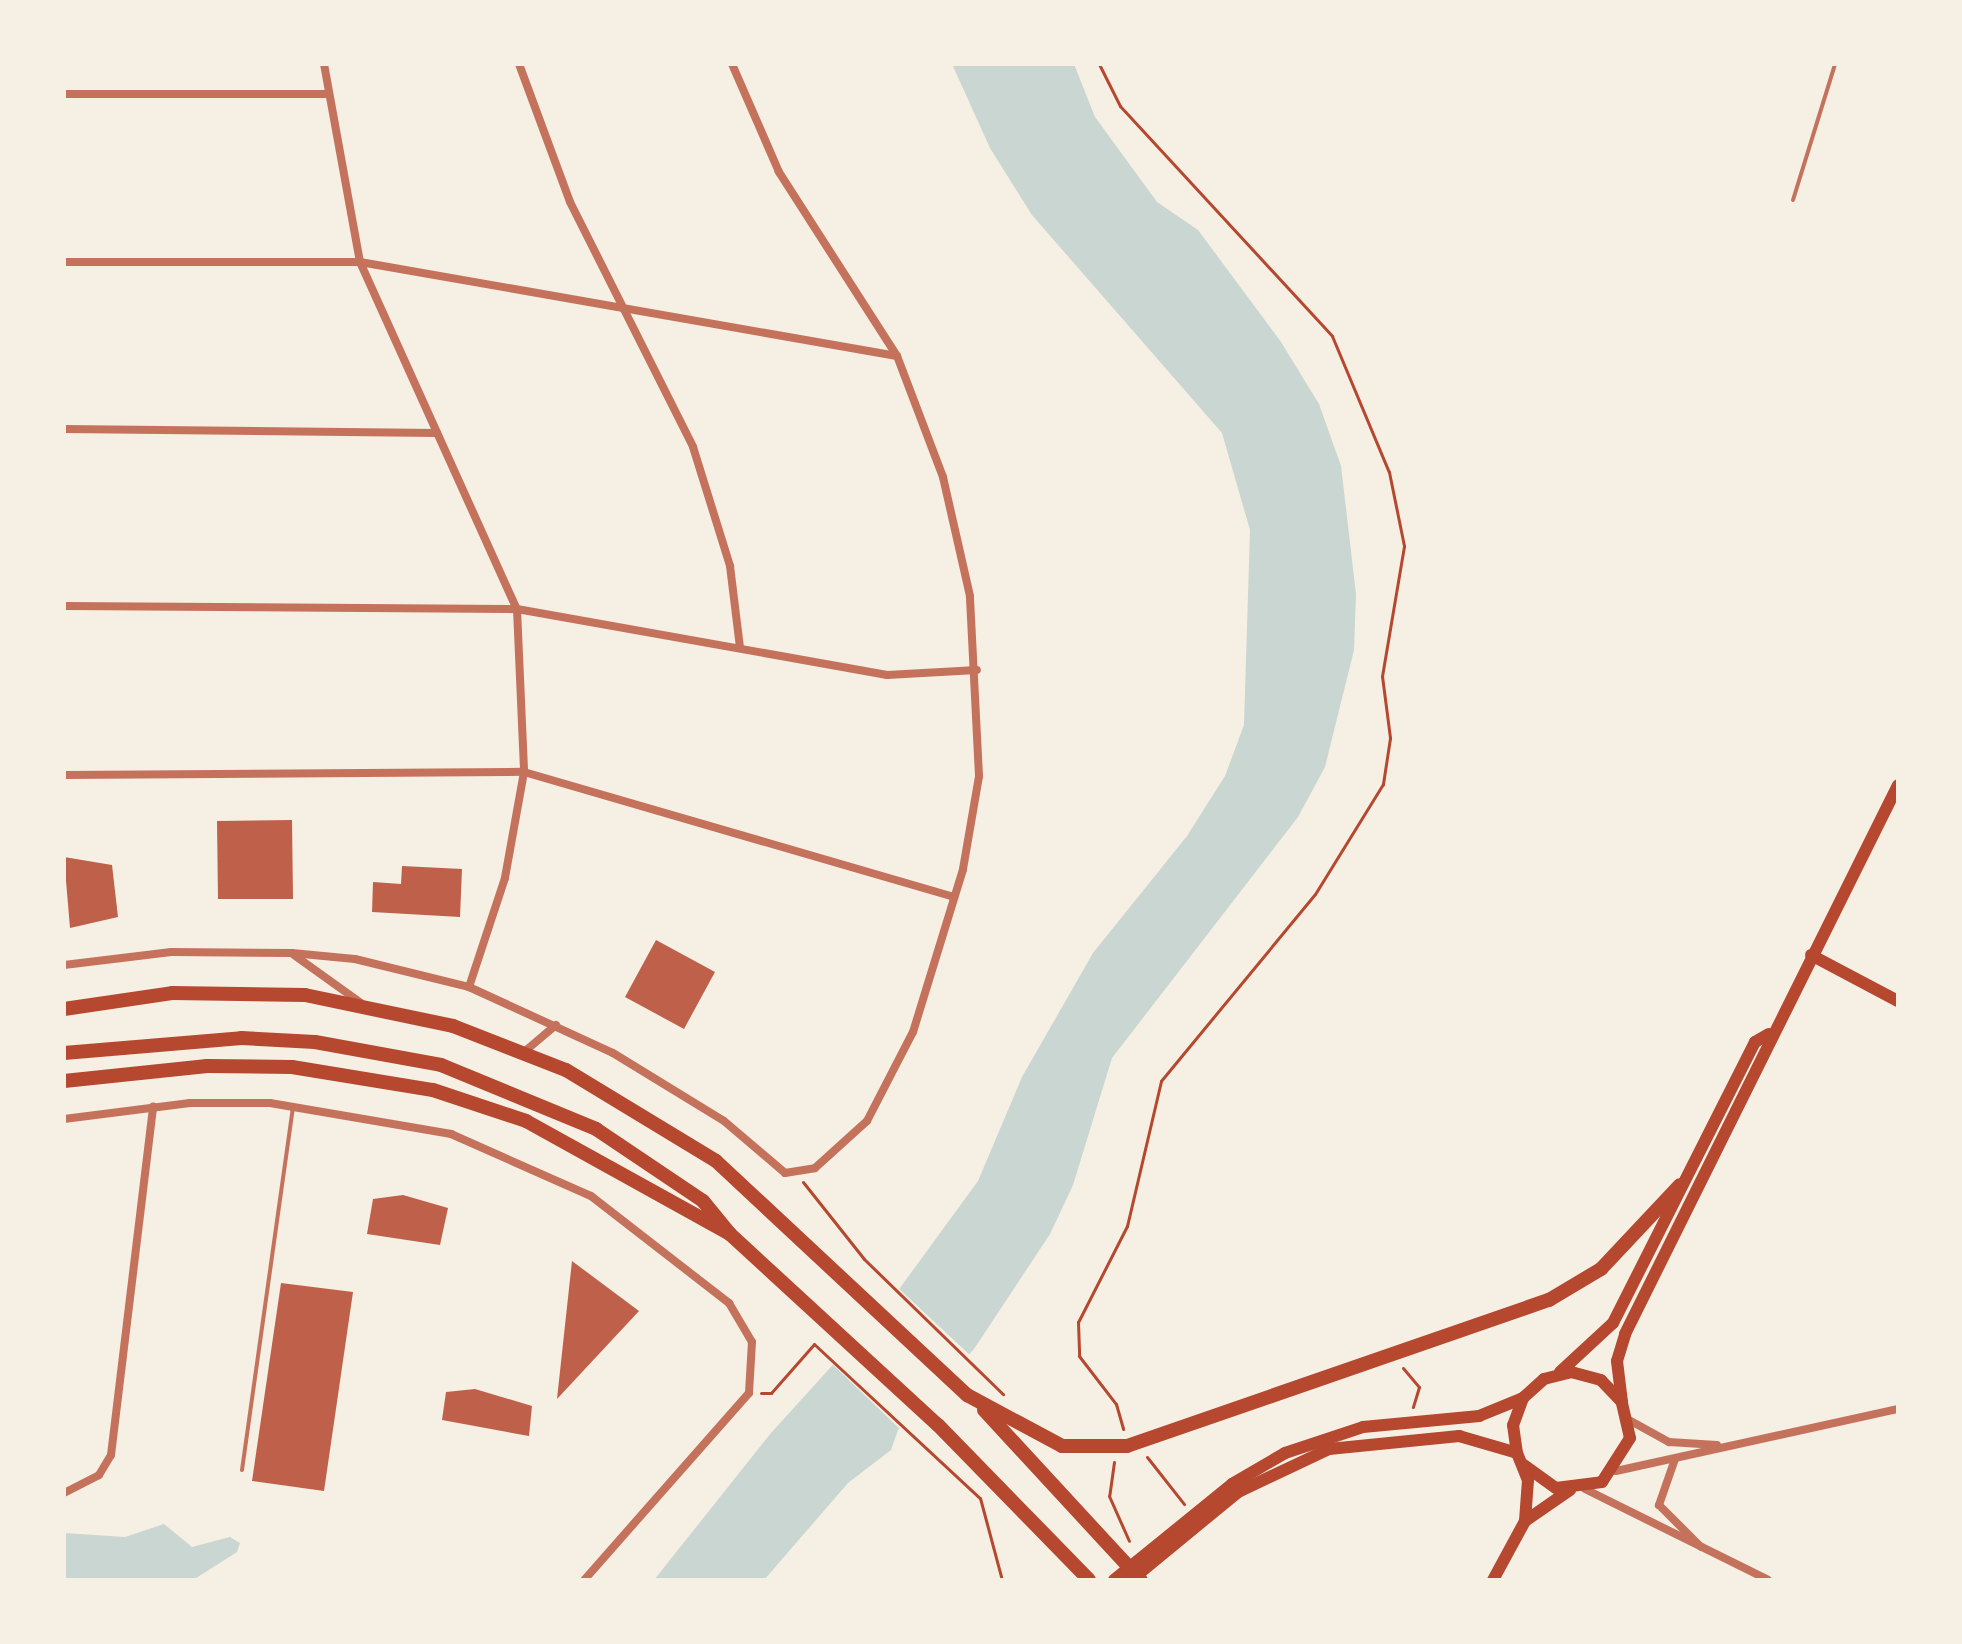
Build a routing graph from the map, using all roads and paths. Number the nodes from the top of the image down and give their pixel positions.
1 (324, 64) edge
2 (519, 64) edge
3 (732, 64) edge
4 (1099, 64) edge
5 (1835, 64) edge
6 (64, 94) edge
7 (325, 94) junction
8 (1793, 200) dead end
9 (64, 262) edge
10 (360, 262) junction
11 (627, 312) junction
12 (897, 356) junction
13 (64, 429) edge
14 (437, 433) junction
15 (64, 606) edge
16 (517, 609) junction
17 (740, 647) junction
18 (977, 670) junction
19 (524, 772) junction
20 (64, 775) edge
21 (1898, 785) edge
22 (954, 897) junction
23 (292, 953) junction
24 (1811, 955) junction
25 (64, 965) edge
26 (469, 987) junction
27 (1898, 1001) edge
28 (362, 1003) junction
29 (64, 1009) edge
30 (556, 1025) junction
31 (1769, 1034) junction
32 (524, 1052) junction
33 (64, 1053) edge
34 (64, 1081) edge
35 (294, 1105) junction
36 (153, 1107) junction
37 (64, 1119) edge
38 (798, 1175) junction
39 (1680, 1185) junction
40 (730, 1234) junction
41 (1392, 1367) dead end
42 (1557, 1374) junction
43 (985, 1376) dead end
44 (749, 1393) junction
45 (967, 1395) junction
46 (1523, 1398) junction
47 (1622, 1402) junction
48 (1898, 1409) edge
49 (1407, 1411) dead end
50 (1629, 1420) junction
51 (1717, 1445) junction
52 (1154, 1450) dead end
53 (1129, 1453) junction
54 (1144, 1453) junction
55 (1517, 1453) junction
56 (1675, 1459) junction
57 (1524, 1465) junction
58 (242, 1470) dead end
59 (1616, 1471) junction
60 (1585, 1489) junction
61 (1570, 1490) junction
62 (64, 1493) edge
63 (1197, 1499) dead end
64 (1187, 1507) junction
65 (1174, 1517) dead end
66 (1525, 1521) junction
67 (1172, 1539) junction
68 (1701, 1547) junction
69 (1137, 1550) dead end
70 (584, 1580) edge
71 (1002, 1580) edge
72 (1089, 1580) edge
73 (1114, 1580) edge
74 (1131, 1580) edge
75 (1141, 1580) edge
76 (1493, 1580) edge
77 (1768, 1580) edge

1 - 7 street
2 - 11 street
3 - 12 street
4 - 53 path
5 - 8 lane
6 - 7 street
7 - 10 street
9 - 10 street
10 - 11 street
10 - 14 street
11 - 12 street
11 - 17 street
12 - 18 street
13 - 14 street
14 - 16 street
15 - 16 street
16 - 17 street
16 - 19 street
17 - 18 street
18 - 22 street
19 - 20 street
19 - 22 street
19 - 26 street
21 - 24 main road
22 - 38 street
23 - 25 street
23 - 26 street
23 - 28 street
24 - 27 main road
24 - 31 main road
26 - 30 street
28 - 29 main road
28 - 32 main road
30 - 32 street
30 - 38 street
31 - 39 main road
31 - 47 main road
32 - 45 main road
33 - 40 main road
34 - 40 main road
35 - 36 street
35 - 44 street
35 - 58 lane
36 - 37 street
36 - 62 street
38 - 43 path
39 - 42 main road
39 - 53 main road
40 - 72 main road
41 - 49 path
42 - 46 main road
42 - 47 main road
44 - 70 street
44 - 71 path
45 - 53 main road
45 - 75 main road
46 - 55 main road
46 - 67 main road
47 - 50 main road
48 - 51 street
50 - 51 street
50 - 59 main road
51 - 56 street
52 - 54 path
53 - 54 path
53 - 69 path
54 - 64 path
55 - 57 main road
55 - 67 main road
56 - 59 street
56 - 68 street
57 - 61 main road
57 - 66 main road
59 - 60 main road
60 - 61 main road
60 - 68 street
61 - 66 main road
63 - 64 path
64 - 65 path
66 - 76 main road
67 - 73 main road
67 - 74 main road
68 - 77 street

